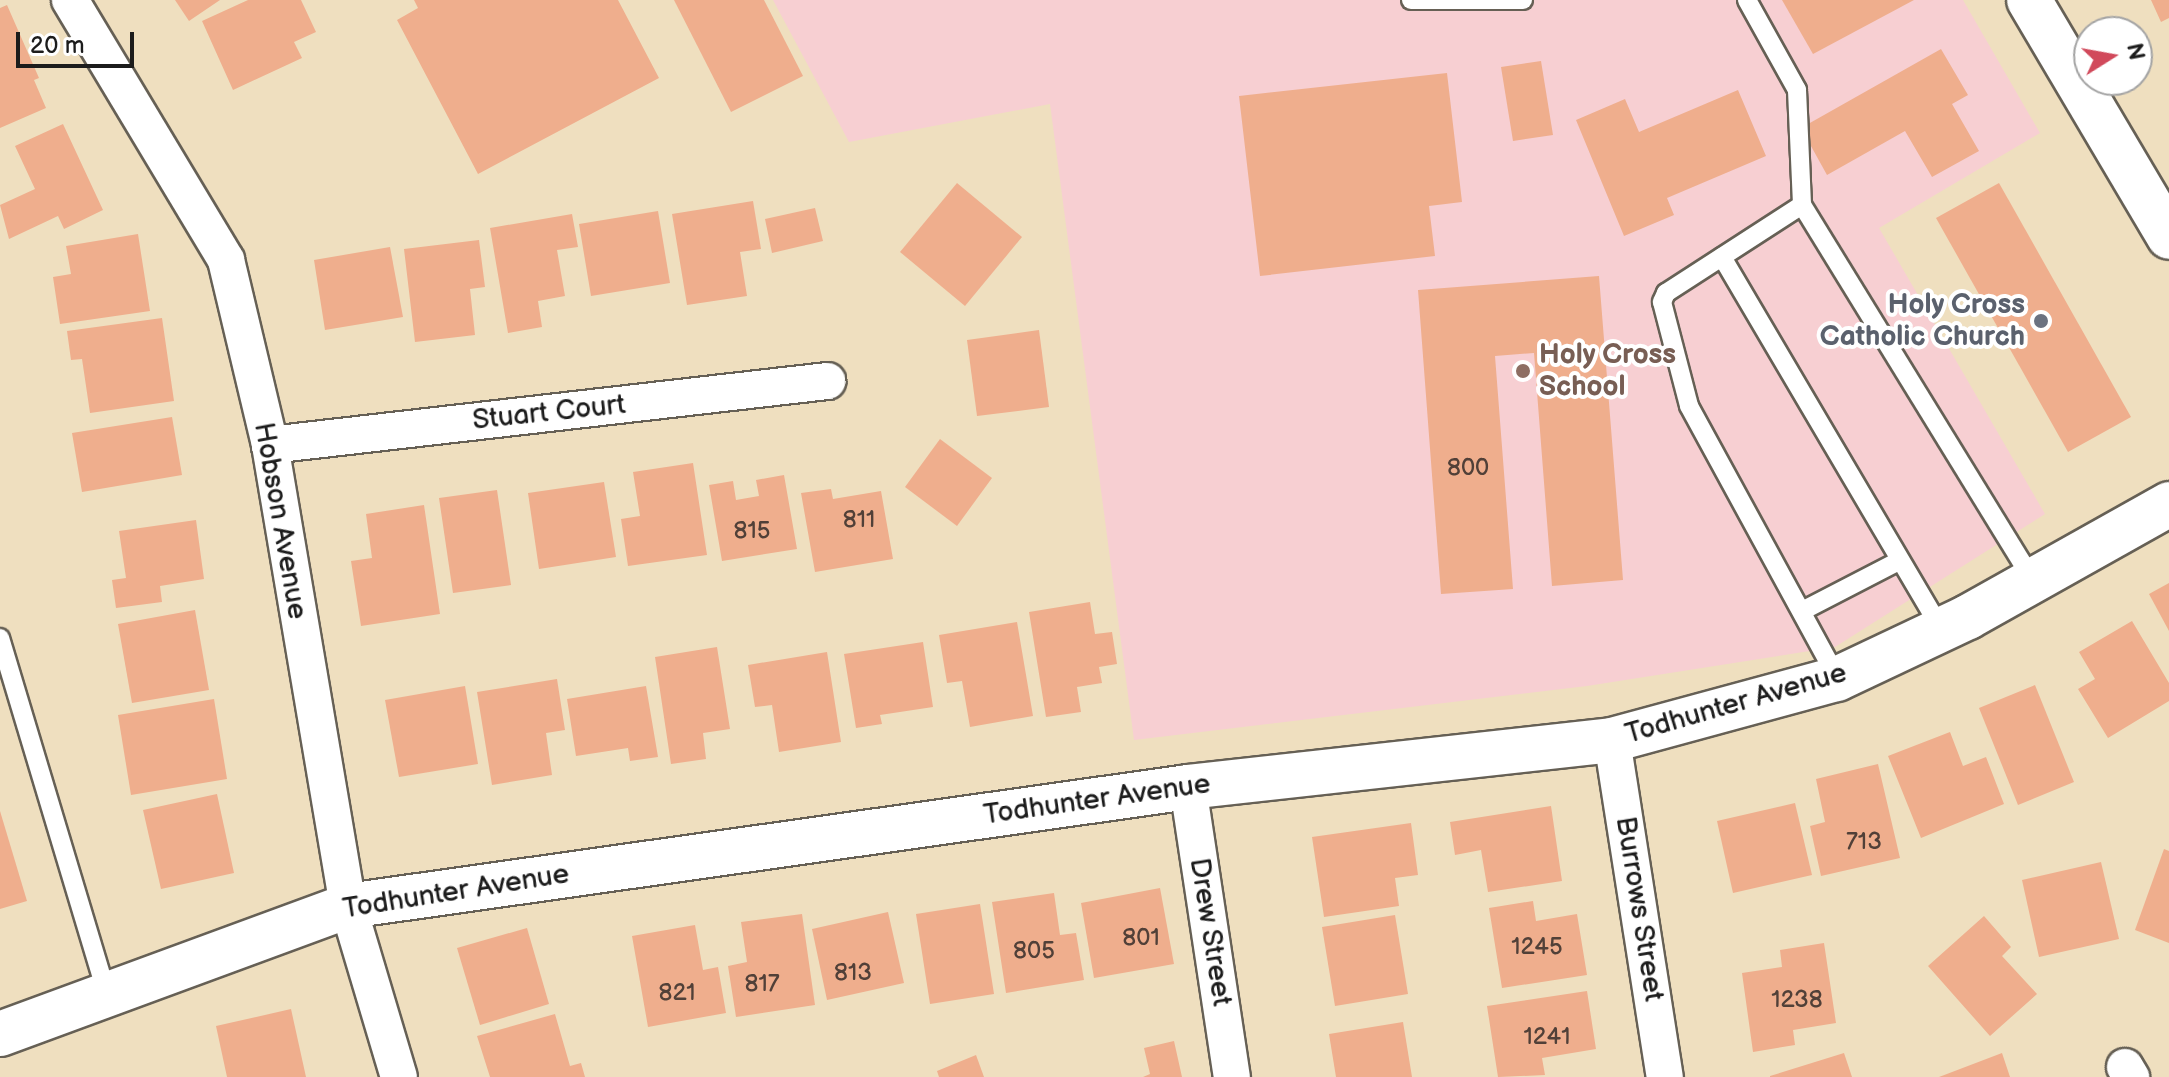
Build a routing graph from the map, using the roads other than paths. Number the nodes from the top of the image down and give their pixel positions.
1 (70, 0) edge
2 (1411, 0) edge
3 (1523, 0) edge
4 (1747, 0) edge
5 (2029, 0) edge
6 (1802, 205) junction
7 (2169, 237) edge
8 (1722, 257) junction
9 (827, 381) dead end
10 (270, 445) junction
11 (2169, 504) edge
12 (1897, 562) junction
13 (2033, 581) junction
14 (1804, 610) junction
15 (1941, 629) junction
16 (0, 638) edge
17 (1837, 679) junction
18 (1612, 740) junction
19 (1188, 787) junction
20 (348, 906) junction
21 (107, 994) junction
22 (0, 1034) edge
23 (399, 1077) edge
24 (1232, 1077) edge
25 (1665, 1077) edge

1 - 10 street, Hobson Avenue
2 - 3 lane
4 - 6 lane
5 - 7 street
6 - 8 lane
6 - 13 lane
8 - 12 lane
8 - 14 lane
9 - 10 street, Stuart Court
10 - 20 street, Hobson Avenue
11 - 13 street, Todhunter Avenue
12 - 14 lane
12 - 15 lane
13 - 15 street, Todhunter Avenue
14 - 17 lane
15 - 17 street, Todhunter Avenue
16 - 21 lane
17 - 18 street, Todhunter Avenue
18 - 19 street, Todhunter Avenue
18 - 25 street, Burrows Street
19 - 20 street, Todhunter Avenue
19 - 24 street, Drew Street
20 - 21 street, Todhunter Avenue
20 - 23 street, Hobson Avenue
21 - 22 street, Todhunter Avenue

